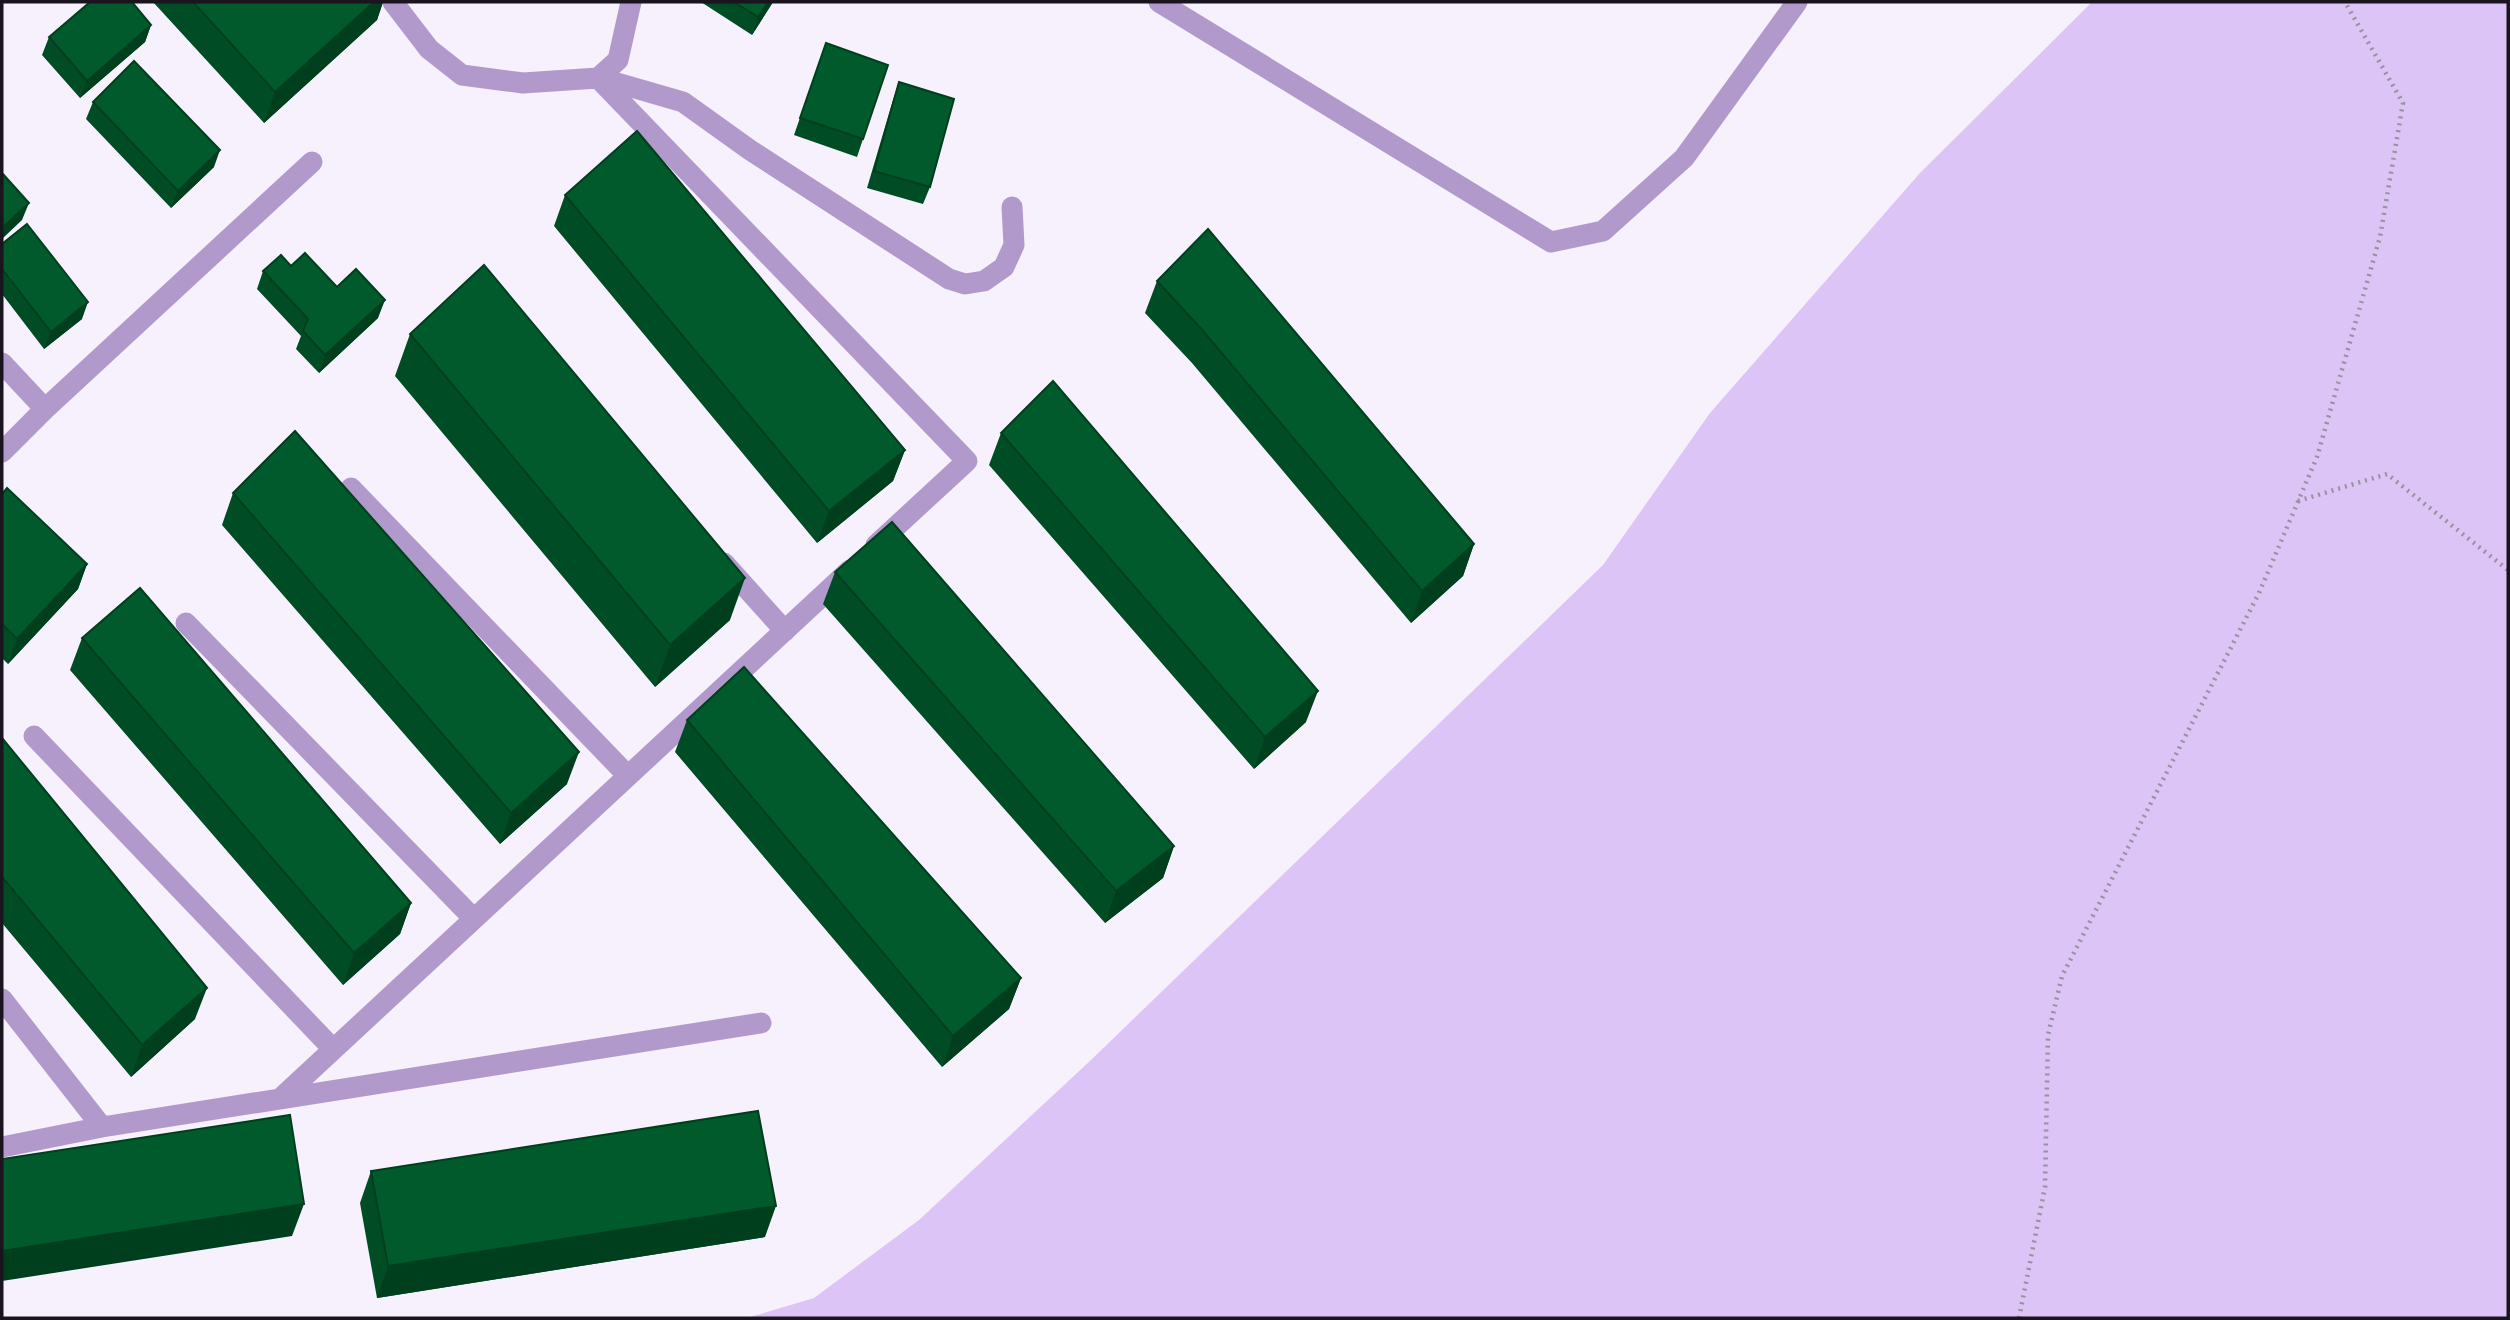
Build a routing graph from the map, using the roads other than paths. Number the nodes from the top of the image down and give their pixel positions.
1 (393, 2) edge
2 (631, 2) edge
3 (1158, 2) edge
4 (1797, 2) edge
5 (598, 78) junction
6 (313, 162) dead end
7 (1012, 207) dead end
8 (2, 363) edge
9 (45, 409) junction
10 (2, 452) edge
11 (351, 488) dead end
12 (710, 548) edge
13 (186, 623) dead end
14 (785, 631) junction
15 (34, 736) dead end
16 (628, 776) junction
17 (474, 919) junction
18 (2, 999) edge
19 (761, 1023) dead end
20 (334, 1049) junction
21 (281, 1098) junction
22 (102, 1127) junction
23 (2, 1147) edge

1 - 5 street
2 - 5 street
3 - 4 street
5 - 7 street
5 - 14 street
6 - 9 street
8 - 9 street
9 - 10 street
11 - 16 street
12 - 14 street
13 - 17 street
14 - 16 street
15 - 20 street
16 - 17 street
17 - 20 street
18 - 22 street
19 - 21 street
20 - 21 street
21 - 22 street
22 - 23 street

